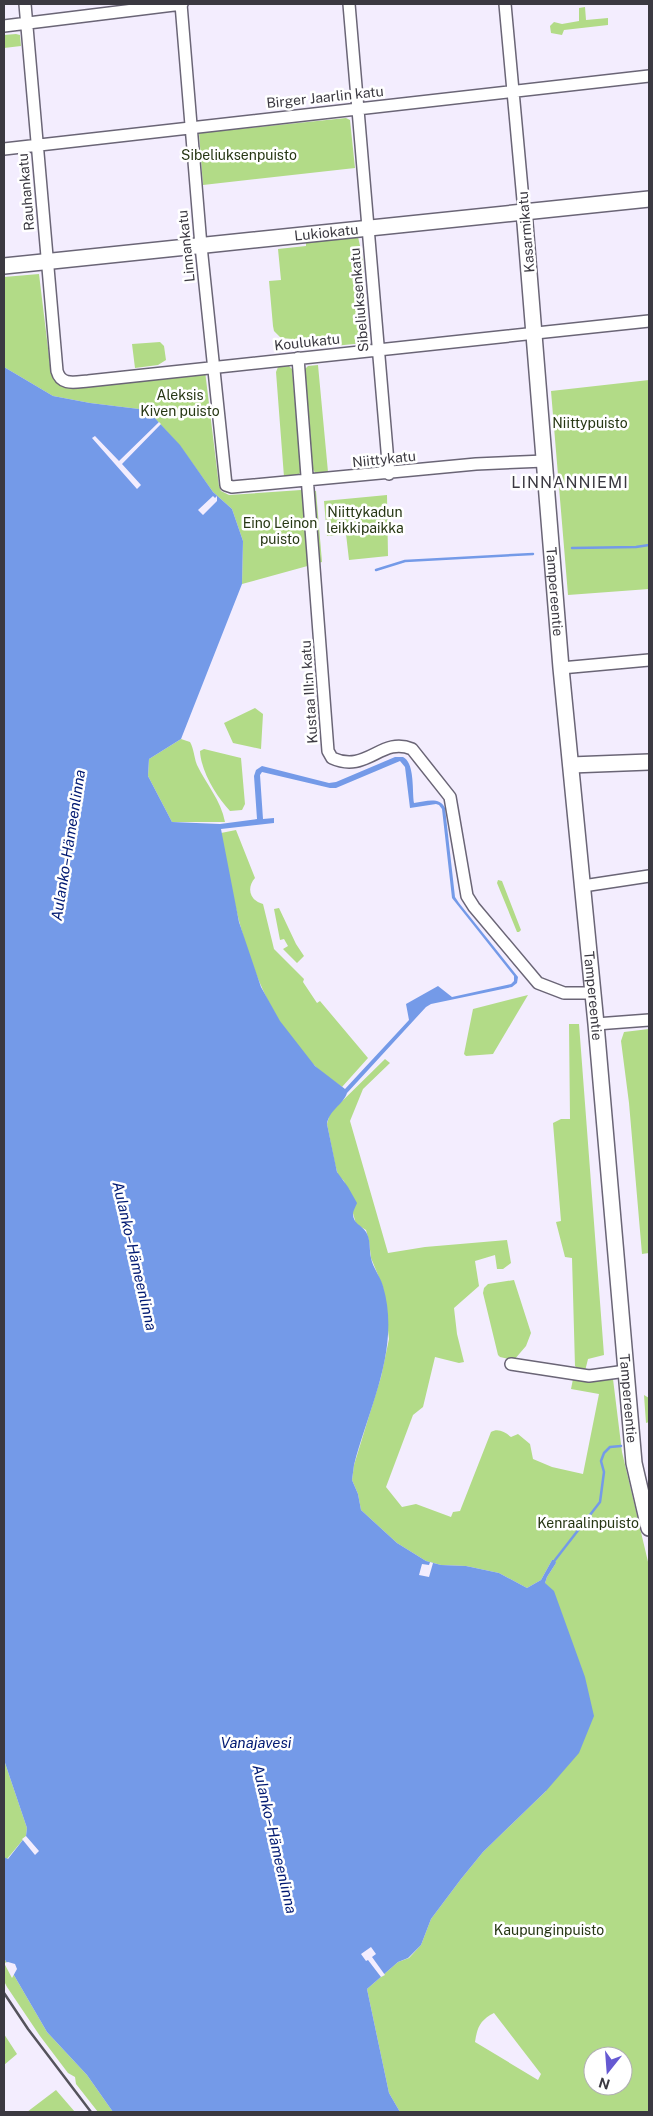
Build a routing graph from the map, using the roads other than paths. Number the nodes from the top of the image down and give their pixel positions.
1 (25, 4) edge
2 (181, 4) edge
3 (349, 4) edge
4 (505, 4) edge
5 (114, 8) edge
6 (27, 23) junction
7 (4, 26) edge
8 (649, 76) edge
9 (513, 92) junction
10 (358, 108) junction
11 (191, 129) junction
12 (37, 146) junction
13 (4, 149) edge
14 (649, 199) edge
15 (524, 211) junction
16 (368, 228) junction
17 (201, 246) junction
18 (46, 261) junction
19 (4, 266) edge
20 (649, 321) edge
21 (534, 332) junction
22 (378, 350) junction
23 (298, 358) junction
24 (214, 366) junction
25 (58, 377) joint
26 (545, 461) junction
27 (389, 474) junction
28 (308, 481) junction
29 (226, 484) joint
30 (649, 660) edge
31 (561, 668) junction
32 (649, 762) edge
33 (571, 765) junction
34 (649, 876) edge
35 (583, 886) junction
36 (592, 993) junction
37 (649, 1020) edge
38 (596, 1024) junction
39 (511, 1364) dead end
40 (626, 1371) junction
41 (649, 1528) edge

1 - 6 street, Rauhankatu
2 - 5 street
2 - 11 street, Linnankatu
3 - 10 street, Sibeliuksenkatu
4 - 9 street, Kasarmikatu
5 - 6 street
6 - 7 street
6 - 12 street, Rauhankatu
8 - 9 street, Birger Jaarlin katu
9 - 10 street, Birger Jaarlin katu
9 - 15 street, Kasarmikatu
10 - 11 street, Birger Jaarlin katu
10 - 16 street, Sibeliuksenkatu
11 - 12 street, Birger Jaarlin katu
11 - 17 street, Linnankatu
12 - 13 street, Birger Jaarlin katu
12 - 18 street, Rauhankatu
14 - 15 main road, Lukiokatu
15 - 16 main road, Lukiokatu
15 - 21 main road, Kasarmikatu
16 - 17 main road, Lukiokatu
16 - 22 street, Sibeliuksenkatu
17 - 18 main road, Lukiokatu
17 - 24 street, Linnankatu
18 - 19 main road, Lukiokatu
18 - 25 street, Rauhankatu
20 - 21 street, Koulukatu
21 - 22 street, Koulukatu
21 - 26 main road, Kasarmikatu
22 - 23 street, Koulukatu
22 - 27 street, Sibeliuksenkatu
23 - 24 street, Koulukatu
23 - 28 street, Kustaa III:n katu
24 - 25 street, Koulukatu
24 - 29 street, Linnankatu
26 - 27 street, Niittykatu
26 - 31 main road, Tampereentie
27 - 28 street, Niittykatu
28 - 29 street, Niittykatu
28 - 36 street, Kustaa III:n katu
30 - 31 street
31 - 33 main road, Tampereentie
32 - 33 main road
33 - 35 main road, Tampereentie
34 - 35 street
35 - 36 main road, Tampereentie
36 - 38 main road, Tampereentie
37 - 38 street
38 - 40 main road, Tampereentie
39 - 40 street
40 - 41 main road, Tampereentie

